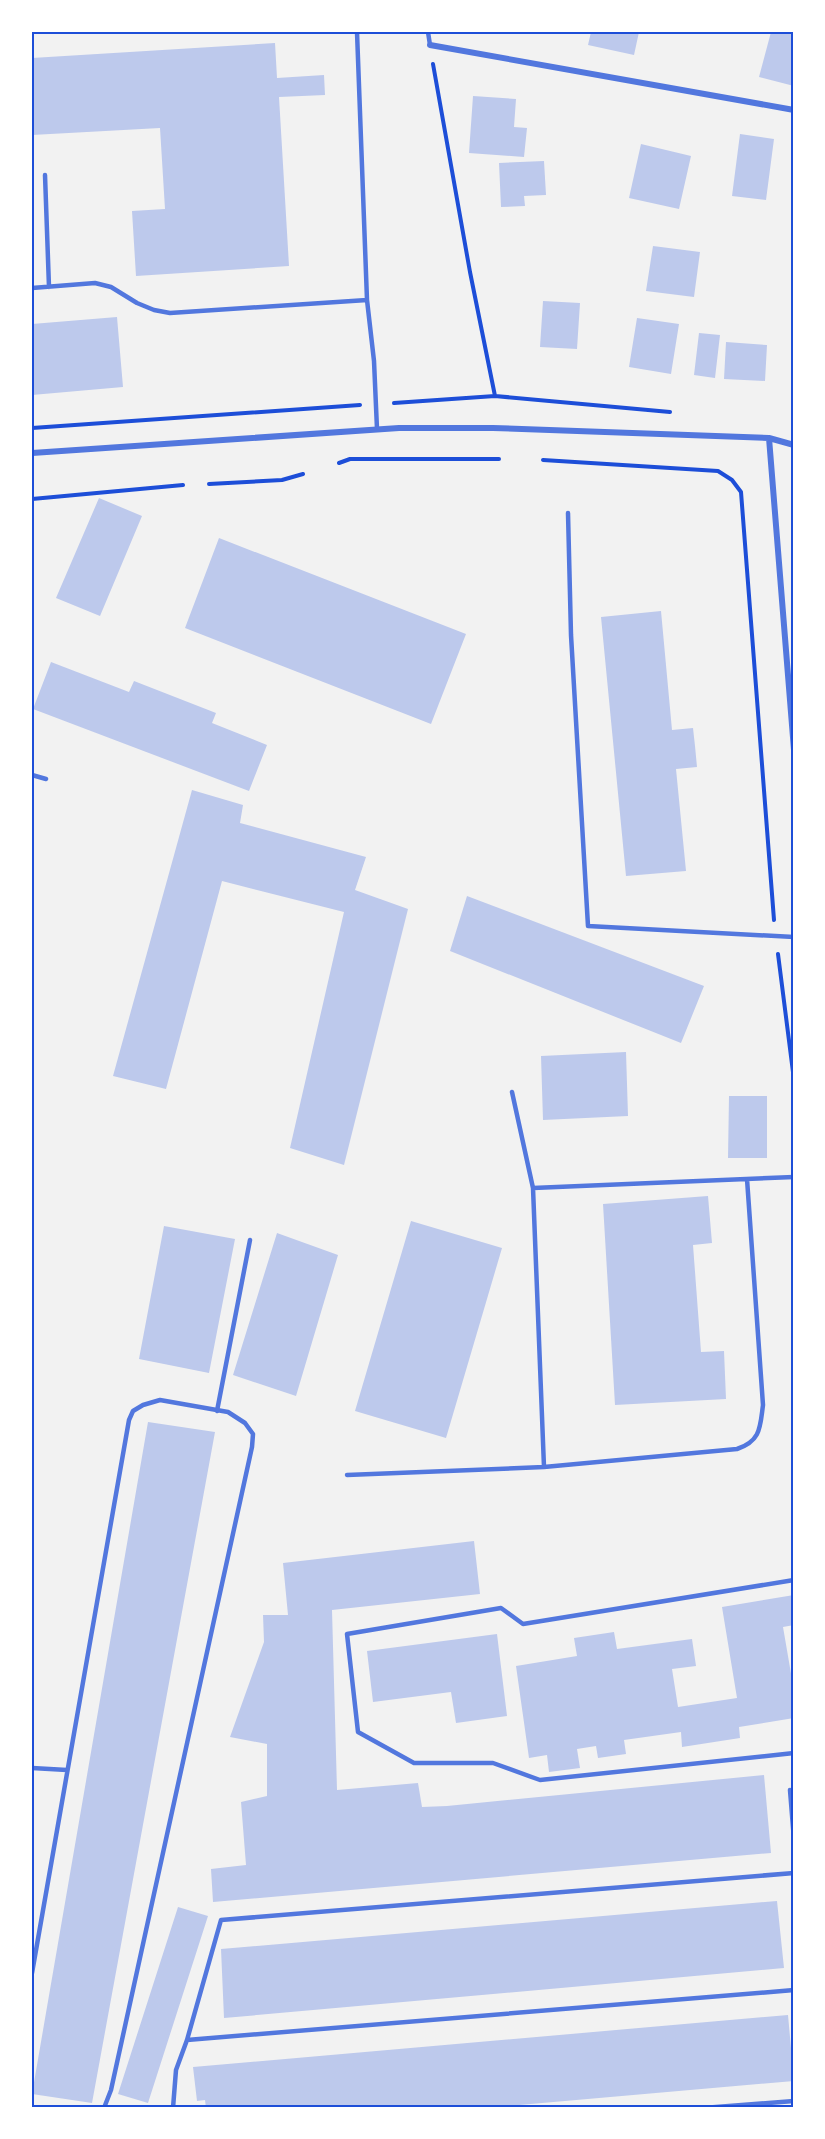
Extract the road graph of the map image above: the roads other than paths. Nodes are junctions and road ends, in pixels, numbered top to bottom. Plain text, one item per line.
1 (357, 32) edge
2 (428, 32) edge
3 (430, 45) joint
4 (794, 110) edge
5 (45, 175) dead end
6 (49, 287) junction
7 (32, 288) edge
8 (367, 300) junction
9 (377, 429) junction
10 (769, 438) junction
11 (794, 445) edge
12 (32, 453) edge
13 (568, 513) dead end
14 (794, 750) edge
15 (32, 775) edge
16 (46, 779) dead end
17 (794, 937) edge
18 (512, 1092) dead end
19 (794, 1177) edge
20 (747, 1179) junction
21 (533, 1188) junction
22 (250, 1240) dead end
23 (217, 1411) junction
24 (544, 1467) junction
25 (346, 1475) dead end
26 (794, 1580) edge
27 (794, 1753) edge
28 (32, 1768) edge
29 (67, 1770) junction
30 (790, 1790) dead end
31 (794, 1840) edge
32 (794, 1873) edge
33 (32, 1973) edge
34 (794, 1990) edge
35 (187, 2040) junction
36 (794, 2101) edge
37 (104, 2108) edge
38 (173, 2108) edge
39 (703, 2108) edge

1 - 8 lane
2 - 3 lane
3 - 4 street
5 - 6 lane
6 - 7 lane
6 - 8 lane
8 - 9 lane
9 - 10 street
9 - 12 street
10 - 11 street
10 - 14 street
13 - 17 lane
15 - 16 lane
18 - 21 lane
19 - 20 lane
20 - 21 lane
20 - 24 lane
21 - 24 lane
22 - 23 lane
23 - 29 lane
23 - 37 lane
24 - 25 lane
26 - 27 lane
28 - 29 lane
29 - 33 lane
30 - 31 lane
32 - 35 lane
34 - 35 lane
35 - 38 lane
36 - 39 lane

